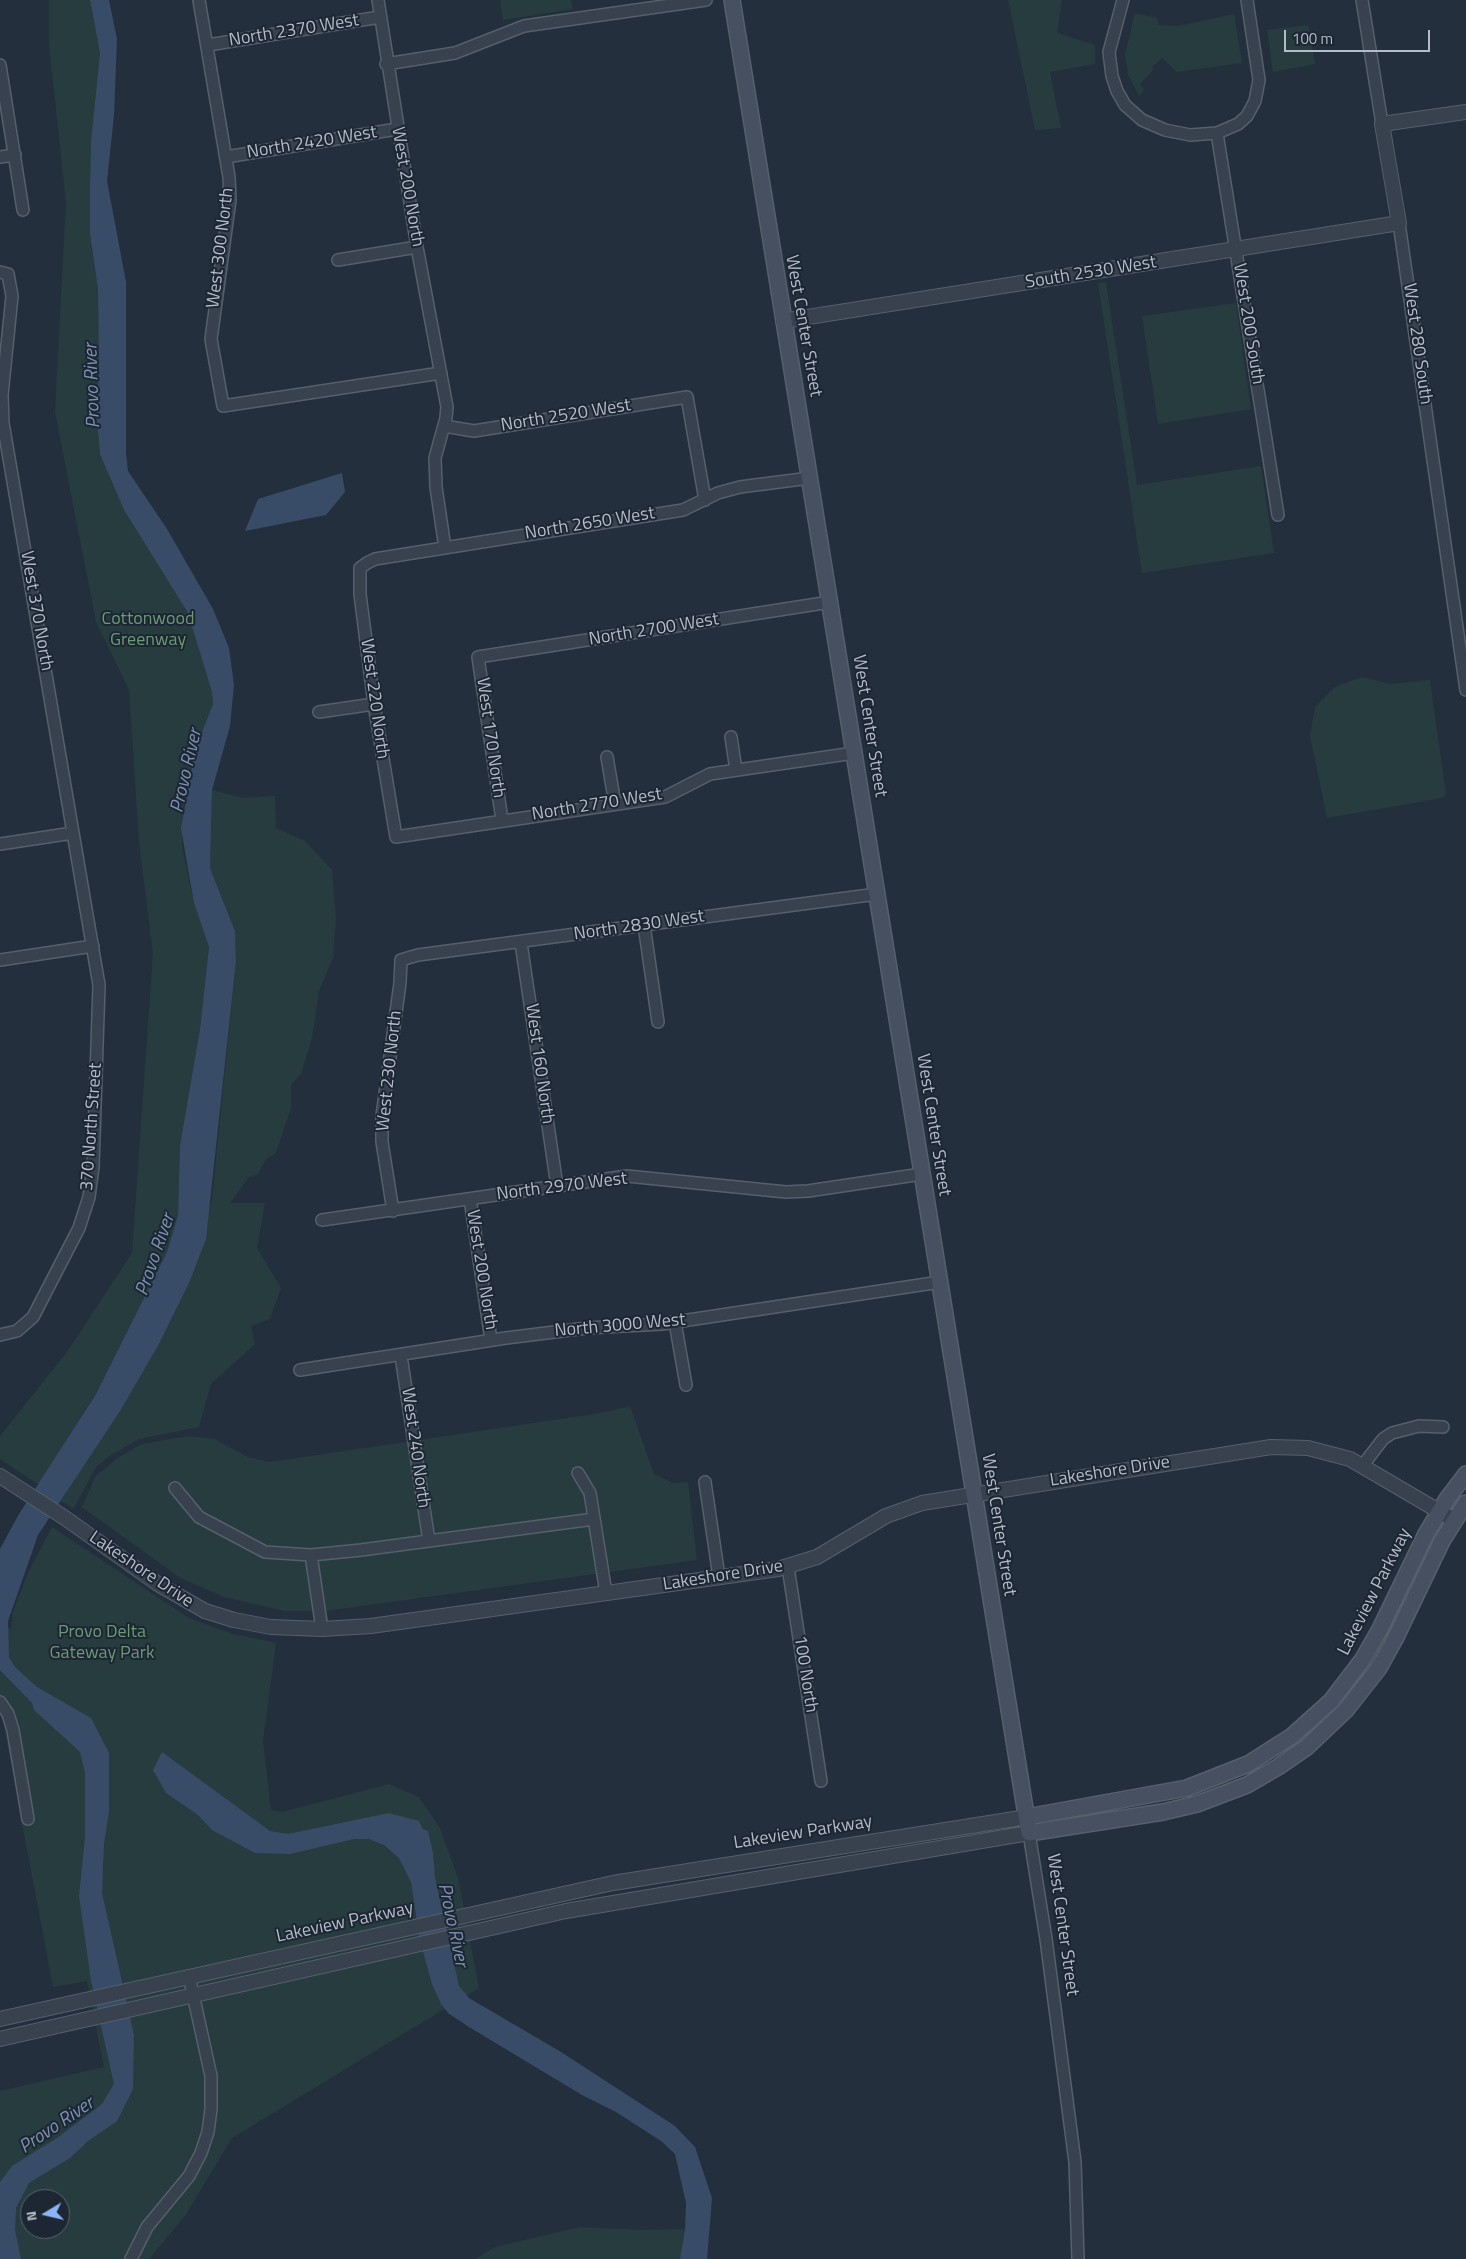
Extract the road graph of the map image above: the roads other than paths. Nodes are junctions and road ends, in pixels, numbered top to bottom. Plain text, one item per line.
1 (199, 0) edge
2 (378, 0) edge
3 (706, 0) edge
4 (732, 0) edge
5 (1123, 0) edge
6 (1248, 0) edge
7 (1362, 0) edge
8 (380, 17) junction
9 (208, 45) junction
10 (386, 64) junction
11 (0, 65) edge
12 (1466, 112) edge
13 (1382, 124) junction
14 (398, 129) junction
15 (1216, 133) junction
16 (15, 155) junction
17 (0, 157) edge
18 (226, 157) junction
19 (23, 210) dead end
20 (1399, 223) junction
21 (417, 246) junction
22 (1236, 250) junction
23 (338, 260) dead end
24 (4, 273) edge
25 (783, 321) junction
26 (441, 373) junction
27 (444, 426) junction
28 (810, 478) junction
29 (705, 500) junction
30 (1278, 515) dead end
31 (444, 548) junction
32 (367, 563) joint
33 (830, 602) junction
34 (478, 657) joint
35 (1466, 690) edge
36 (374, 704) junction
37 (319, 712) dead end
38 (731, 738) dead end
39 (854, 753) junction
40 (608, 757) dead end
41 (736, 770) junction
42 (615, 804) junction
43 (502, 820) junction
44 (73, 833) junction
45 (396, 837) joint
46 (0, 844) edge
47 (877, 894) junction
48 (644, 925) junction
49 (521, 942) junction
50 (93, 946) junction
51 (0, 960) edge
52 (401, 960) joint
53 (658, 1022) dead end
54 (922, 1174) junction
55 (556, 1186) junction
56 (470, 1199) junction
57 (393, 1211) junction
58 (322, 1220) dead end
59 (940, 1282) junction
60 (675, 1322) junction
61 (0, 1336) edge
62 (491, 1340) junction
63 (401, 1356) junction
64 (300, 1370) dead end
65 (686, 1385) dead end
66 (1443, 1428) dead end
67 (1363, 1465) junction
68 (578, 1473) dead end
69 (1466, 1474) edge
70 (3, 1478) edge
71 (705, 1482) dead end
72 (175, 1488) dead end
73 (974, 1493) junction
74 (1466, 1502) edge
75 (1439, 1511) junction
76 (594, 1519) junction
77 (1454, 1520) junction
78 (429, 1541) junction
79 (311, 1555) junction
80 (788, 1567) junction
81 (719, 1578) junction
82 (606, 1593) junction
83 (322, 1630) junction
84 (0, 1702) edge
85 (821, 1781) dead end
86 (1027, 1817) junction
87 (28, 1819) dead end
88 (1029, 1833) junction
89 (189, 1976) junction
90 (194, 1995) junction
91 (0, 2018) edge
92 (0, 2039) edge
93 (131, 2259) edge
94 (1078, 2259) edge

1 - 9 street, West 300 North
2 - 8 street, West 200 North
3 - 10 street
4 - 25 main road, West Center Street
5 - 15 street
6 - 15 street
7 - 13 street, West 280 South
8 - 9 street, North 2370 West
8 - 10 street, West 200 North
9 - 18 street, West 300 North
10 - 14 street, West 200 North
11 - 16 street
12 - 13 street
13 - 20 street, West 280 South
14 - 18 street, North 2420 West
14 - 21 street, West 200 North
15 - 22 street, West 200 South
16 - 17 street
16 - 19 street
18 - 26 street, West 300 North
20 - 22 street, South 2530 West
20 - 35 street, West 280 South
21 - 23 street
21 - 26 street, West 200 North
22 - 25 street, South 2530 West
22 - 30 street, West 200 South
24 - 44 street, West 370 North
25 - 28 main road, West Center Street
26 - 27 street, West 200 North
27 - 29 street, North 2520 West
27 - 31 street, West 200 North
28 - 29 street, North 2650 West
28 - 33 main road, West Center Street
29 - 31 street, North 2650 West
31 - 32 street, North 2650 West
32 - 36 street, West 220 North
33 - 34 street, North 2700 West
33 - 39 main road, West Center Street
34 - 43 street, West 170 North
36 - 37 street
36 - 45 street, West 220 North
38 - 41 street
39 - 41 street, North 2770 West
39 - 47 main road, West Center Street
40 - 42 street
41 - 42 street, North 2770 West
42 - 43 street, North 2770 West
43 - 45 street, North 2770 West
44 - 46 street
44 - 50 street, West 370 North
47 - 48 street, North 2830 West
47 - 54 main road, West Center Street
48 - 49 street, North 2830 West
48 - 53 street
49 - 52 street, North 2830 West
49 - 55 street, West 160 North
50 - 51 street
50 - 61 street, 370 North Street
52 - 57 street, West 230 North
54 - 55 street, North 2970 West
54 - 59 main road, West Center Street
55 - 56 street, North 2970 West
56 - 57 street, North 2970 West
56 - 62 street, West 200 North
57 - 58 street, North 2970 West
59 - 60 street, North 3000 West
59 - 73 main road, West Center Street
60 - 62 street, North 3000 West
60 - 65 street
62 - 63 street, North 3000 West
63 - 64 street, North 3000 West
63 - 78 street, West 240 North
66 - 67 street
67 - 73 street, Lakeshore Drive
67 - 75 street, Lakeshore Drive
68 - 76 street
69 - 75 main road, Lakeview Parkway
70 - 83 street, Lakeshore Drive
71 - 81 street
72 - 79 street
73 - 80 street, Lakeshore Drive
73 - 86 main road, West Center Street
74 - 77 main road, Lakeview Parkway
75 - 77 street, Lakeshore Drive
75 - 86 main road, Lakeview Parkway
76 - 78 street
76 - 82 street
77 - 88 main road, Lakeview Parkway
78 - 79 street
79 - 83 street
80 - 81 street, Lakeshore Drive
80 - 85 street, 100 North
81 - 82 street, Lakeshore Drive
82 - 83 street, Lakeshore Drive
84 - 87 street
86 - 88 main road, West Center Street
86 - 89 street, Lakeview Parkway
88 - 90 street, Lakeview Parkway
88 - 94 street, West Center Street
89 - 90 street
89 - 91 street, Lakeview Parkway
90 - 92 street, Lakeview Parkway
90 - 93 street

